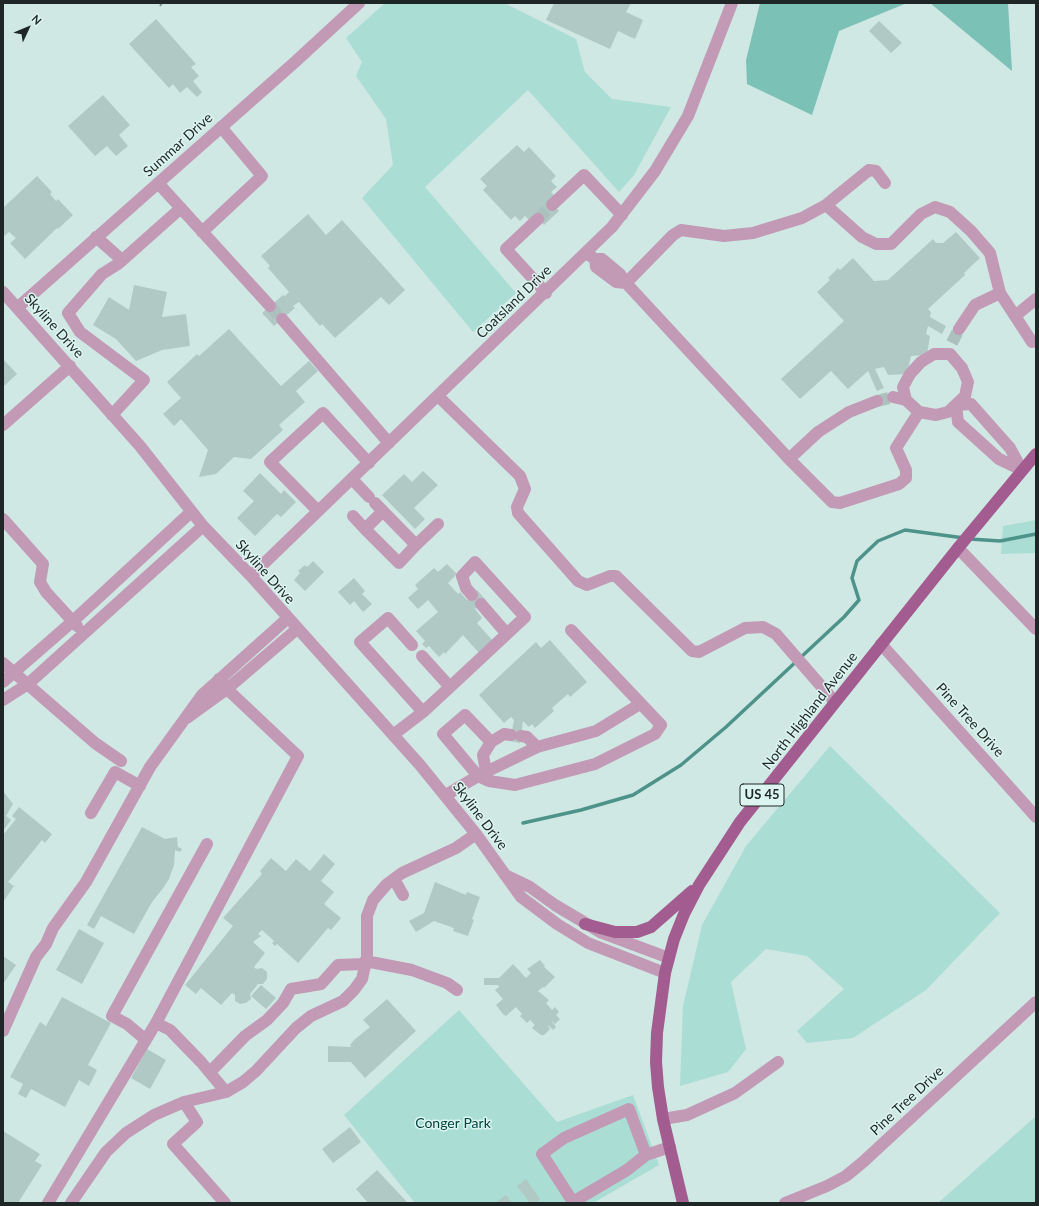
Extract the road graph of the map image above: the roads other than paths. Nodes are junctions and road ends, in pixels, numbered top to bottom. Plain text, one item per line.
1 (359, 3) edge
2 (732, 3) edge
3 (221, 127) junction
4 (158, 183) junction
5 (884, 183) dead end
6 (552, 205) tunnel mouth
7 (826, 205) junction
8 (181, 208) junction
9 (622, 215) junction
10 (538, 219) tunnel mouth
11 (202, 232) junction
12 (96, 237) junction
13 (590, 256) junction
14 (122, 260) junction
15 (626, 283) junction
16 (3, 292) edge
17 (546, 293) junction
18 (1000, 293) junction
19 (1036, 299) edge
20 (270, 306) tunnel mouth
21 (17, 308) junction
22 (1015, 316) junction
23 (282, 319) tunnel mouth
24 (959, 329) tunnel mouth
25 (1032, 342) dead end
26 (70, 366) junction
27 (438, 396) junction
28 (893, 397) tunnel mouth
29 (906, 400) junction
30 (877, 401) tunnel mouth
31 (956, 405) junction
32 (919, 412) junction
33 (112, 415) junction
34 (3, 425) edge
35 (389, 443) junction
36 (1036, 454) edge
37 (789, 459) junction
38 (369, 462) junction
39 (1022, 470) junction
40 (352, 479) junction
41 (376, 504) junction
42 (318, 511) junction
43 (191, 512) junction
44 (353, 516) dead end
45 (3, 519) edge
46 (438, 524) dead end
47 (203, 526) junction
48 (365, 529) junction
49 (416, 545) junction
50 (958, 548) junction
51 (251, 576) junction
52 (472, 595) dead end
53 (481, 604) dead end
54 (288, 618) junction
55 (73, 621) junction
56 (297, 628) junction
57 (1036, 629) edge
58 (571, 630) dead end
59 (84, 632) junction
60 (507, 634) junction
61 (881, 644) junction
62 (412, 645) dead end
63 (422, 656) dead end
64 (3, 663) edge
65 (14, 673) junction
66 (219, 679) junction
67 (3, 682) edge
68 (28, 684) junction
69 (450, 687) junction
70 (227, 689) junction
71 (3, 700) edge
72 (835, 702) junction
73 (640, 704) junction
74 (423, 712) junction
75 (183, 721) junction
76 (393, 735) junction
77 (490, 742) junction
78 (537, 747) junction
79 (121, 761) dead end
80 (482, 774) junction
81 (140, 786) junction
82 (446, 795) junction
83 (91, 813) dead end
84 (1036, 817) edge
85 (476, 834) junction
86 (207, 844) dead end
87 (502, 873) junction
88 (394, 879) junction
89 (698, 885) junction
90 (403, 895) dead end
91 (585, 924) junction
92 (669, 958) junction
93 (365, 963) junction
94 (665, 973) junction
95 (457, 990) dead end
96 (1036, 1002) edge
97 (156, 1023) junction
98 (3, 1031) edge
99 (146, 1040) junction
100 (778, 1062) dead end
101 (210, 1072) junction
102 (226, 1092) junction
103 (184, 1102) junction
104 (663, 1119) junction
105 (670, 1147) junction
106 (646, 1155) junction
107 (48, 1203) edge
108 (71, 1203) edge
109 (225, 1203) edge
110 (683, 1203) edge
111 (785, 1203) edge

1 - 3 street, Summar Drive
2 - 9 street, Coatsland Drive
3 - 4 street, Summar Drive
3 - 11 street
4 - 8 street
4 - 12 street, Summar Drive
5 - 7 street
6 - 9 street
7 - 15 street
7 - 18 street
8 - 11 street
8 - 14 street
9 - 13 street, Coatsland Drive
10 - 17 street
11 - 20 street
12 - 14 street
12 - 21 street, Summar Drive
13 - 15 street
13 - 17 street, Coatsland Drive
14 - 33 street
15 - 37 street
16 - 21 street, Skyline Drive
17 - 27 street, Coatsland Drive
18 - 22 street
18 - 24 street
19 - 22 street
21 - 26 street, Skyline Drive
22 - 25 street
23 - 35 street
26 - 33 street, Skyline Drive
26 - 34 street
27 - 35 street, Coatsland Drive
27 - 72 street
28 - 29 street
29 - 31 street
29 - 32 street
30 - 37 street
31 - 32 street
31 - 39 street
31 - 39 street
32 - 37 street
33 - 43 street, Skyline Drive
35 - 38 street, Coatsland Drive
36 - 39 main road, North Highland Avenue / US 45
38 - 40 street, Coatsland Drive
38 - 42 street
39 - 50 main road, North Highland Avenue / US 45
40 - 41 street
40 - 42 street, Coatsland Drive
41 - 48 street
41 - 49 street
42 - 51 street, Coatsland Drive
43 - 47 street, Skyline Drive
43 - 55 street
44 - 48 street
45 - 55 street
46 - 49 street
47 - 51 street, Skyline Drive
47 - 59 street
48 - 49 street
50 - 57 street
50 - 61 main road, North Highland Avenue / US 45
51 - 54 street, Skyline Drive
52 - 60 street
53 - 60 street
54 - 56 street, Skyline Drive
54 - 66 street
55 - 59 street
55 - 65 street
56 - 70 street
56 - 76 street, Skyline Drive
58 - 73 street
59 - 68 street
60 - 69 street
61 - 72 main road, North Highland Avenue / US 45
61 - 84 street, Pine Tree Drive
62 - 74 street
63 - 69 street
64 - 65 street
65 - 67 street
65 - 68 street
66 - 70 street
66 - 75 street
68 - 71 street
68 - 79 street
69 - 74 street
70 - 75 street
70 - 97 street
72 - 89 main road, North Highland Avenue / US 45
73 - 78 street
73 - 80 street
74 - 76 street
75 - 81 street
76 - 82 street, Skyline Drive
77 - 78 street
77 - 80 street
77 - 80 street
78 - 80 street
80 - 82 street
81 - 83 street
81 - 98 street
82 - 85 street, Skyline Drive
85 - 87 street, Skyline Drive
85 - 88 street
86 - 99 street
87 - 91 street, Skyline Drive
87 - 94 street, Skyline Drive
88 - 90 street
88 - 93 street
89 - 91 main road
89 - 92 main road, North Highland Avenue / US 45
91 - 92 street, Skyline Drive
92 - 94 main road, North Highland Avenue / US 45
93 - 95 street
93 - 101 street
93 - 102 street
94 - 104 main road, North Highland Avenue / US 45
96 - 111 street, Pine Tree Drive
97 - 99 street
97 - 101 street
99 - 107 street
100 - 104 street
101 - 102 street
102 - 103 street
103 - 108 street
103 - 109 street
104 - 105 main road, North Highland Avenue / US 45
105 - 106 street
105 - 110 main road, North Highland Avenue / US 45
106 - 106 street

